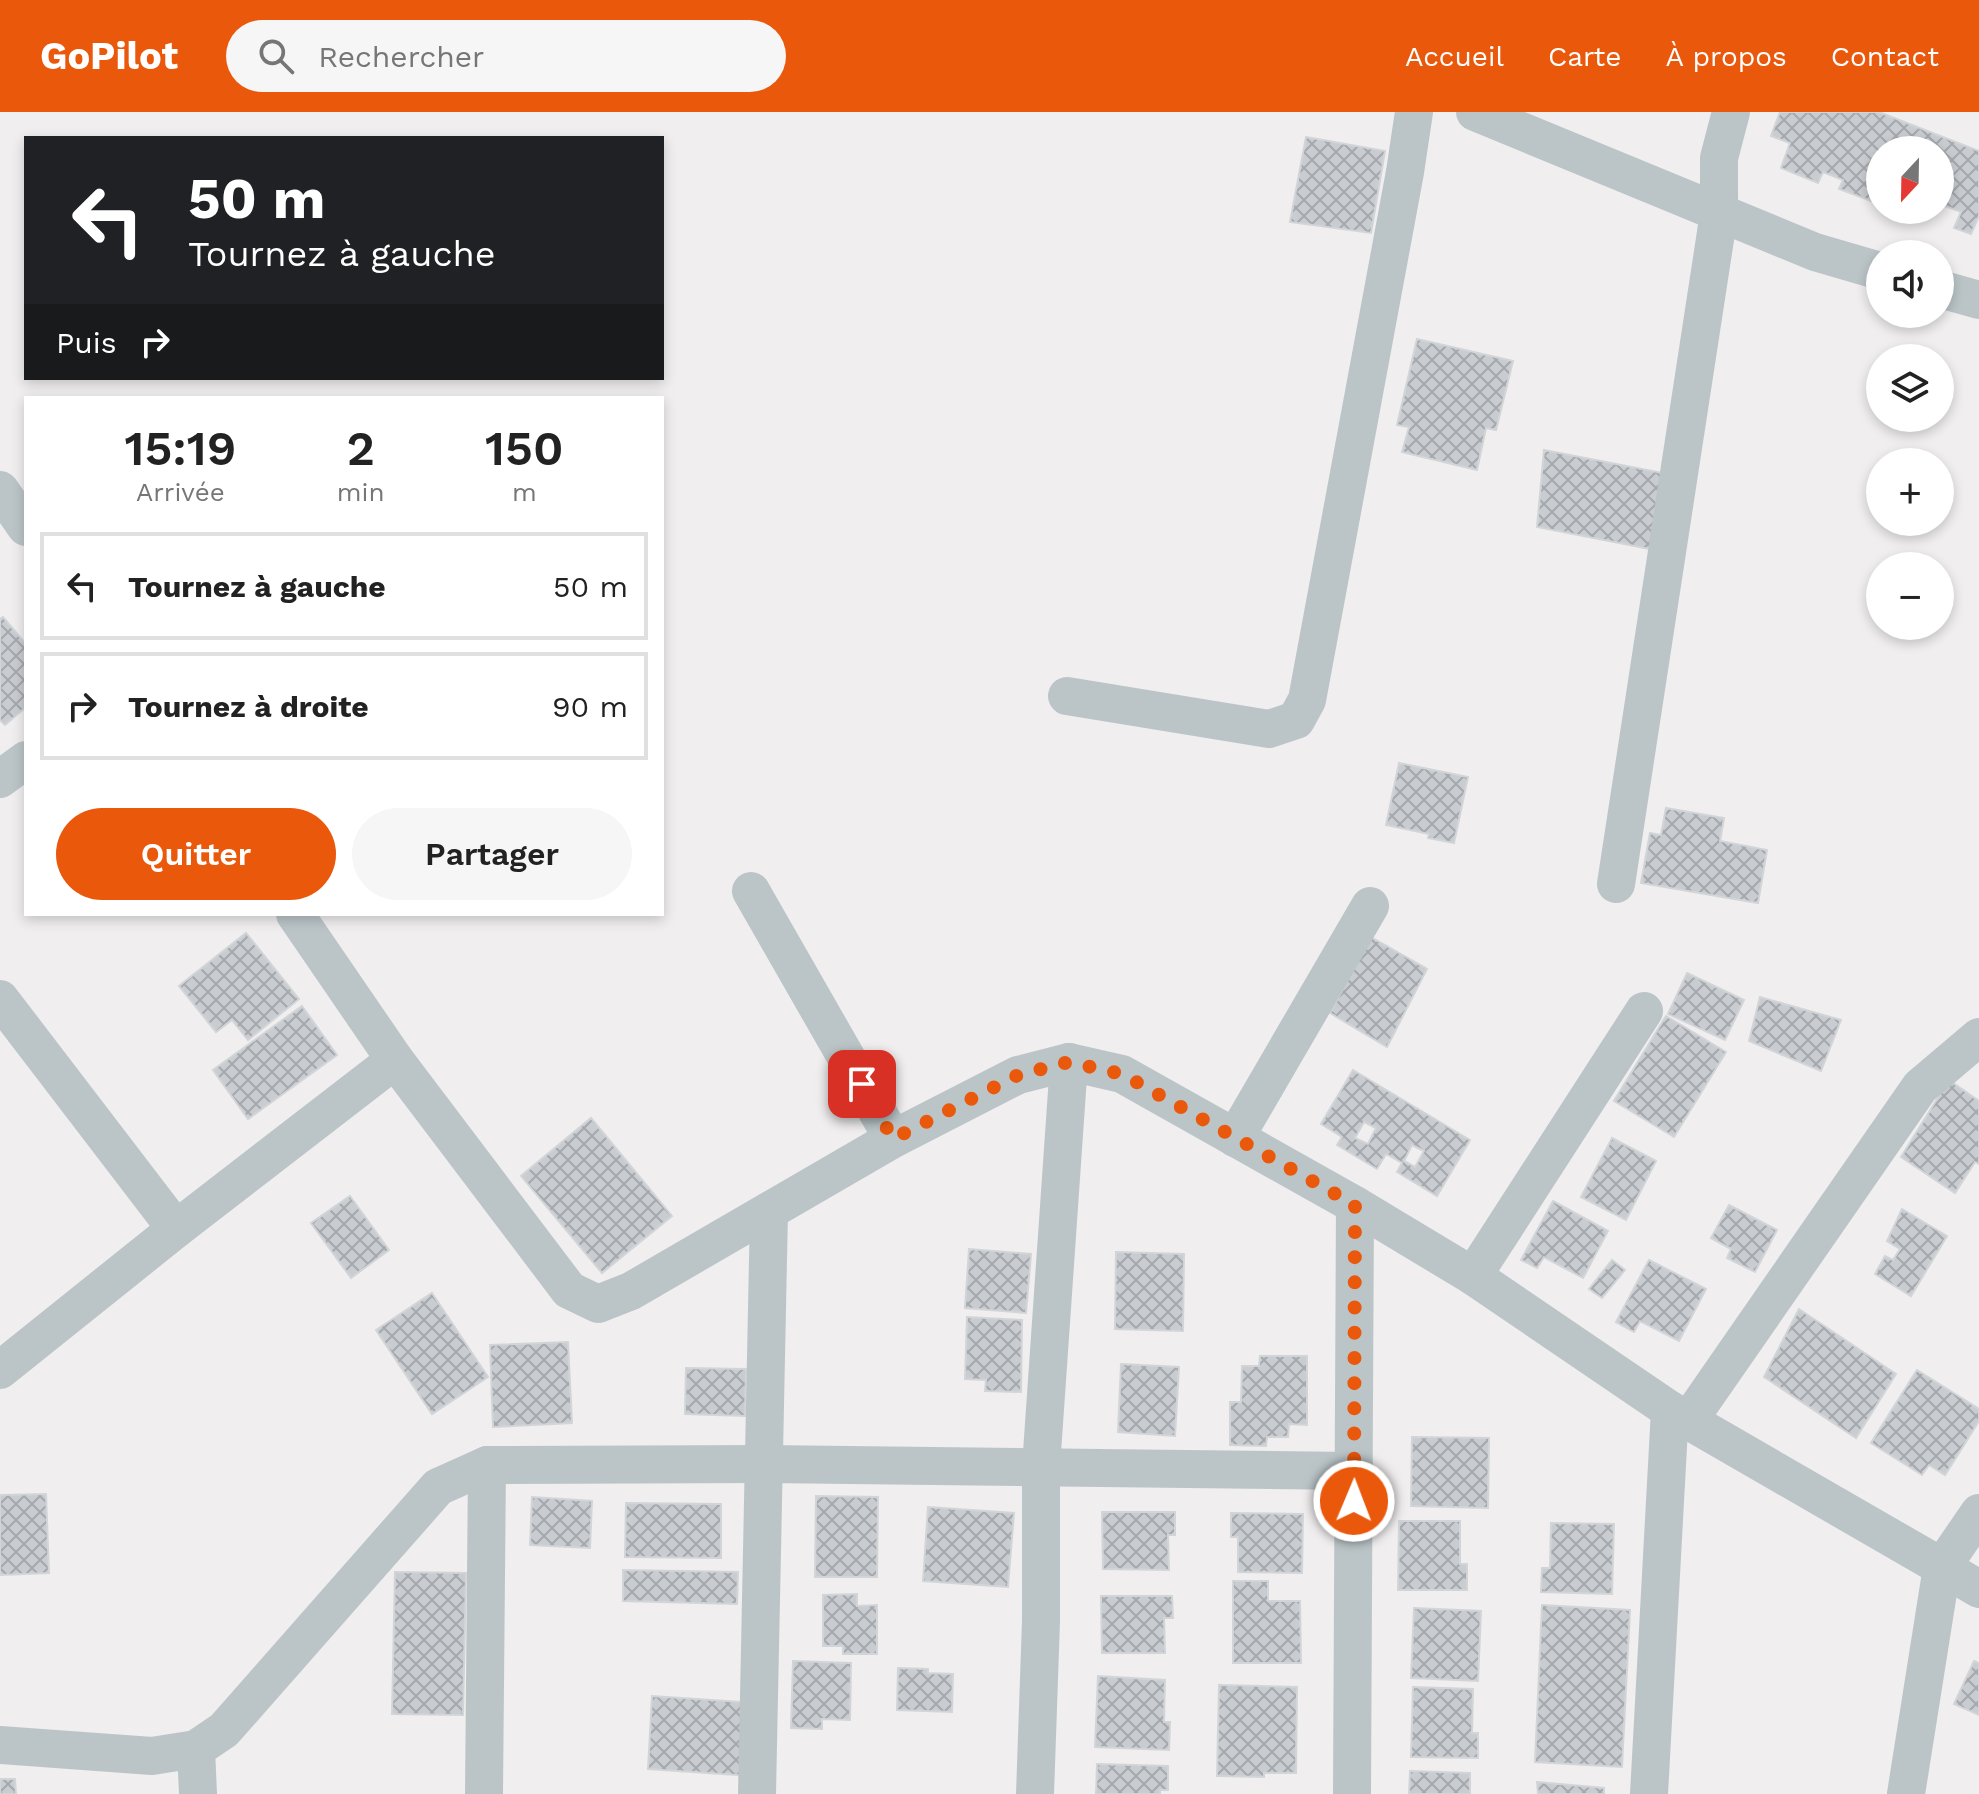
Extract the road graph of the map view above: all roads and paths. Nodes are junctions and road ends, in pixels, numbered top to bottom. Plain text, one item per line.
1 (1414, 112) edge
2 (1475, 112) edge
3 (1731, 112) edge
4 (1719, 213) junction
5 (1866, 267) edge
6 (1954, 293) edge
7 (1979, 300) edge
8 (0, 490) edge
9 (24, 524) edge
10 (1067, 696) dead end
11 (24, 761) edge
12 (0, 779) edge
13 (1616, 884) dead end
14 (751, 891) dead end
15 (1370, 906) dead end
16 (296, 916) edge
17 (0, 999) edge
18 (1644, 1011) dead end
19 (1979, 1037) edge
20 (395, 1060) junction
21 (1069, 1062) junction
22 (1235, 1138) junction
23 (893, 1139) junction
24 (1355, 1205) junction
25 (769, 1211) junction
26 (176, 1229) junction
27 (1473, 1276) junction
28 (0, 1370) edge
29 (1679, 1415) junction
30 (765, 1464) junction
31 (487, 1465) junction
32 (1041, 1467) junction
33 (1355, 1471) junction
34 (1979, 1513) edge
35 (1942, 1567) junction
36 (1979, 1589) edge
37 (0, 1745) edge
38 (196, 1749) junction
39 (198, 1794) edge
40 (484, 1794) edge
41 (757, 1794) edge
42 (1035, 1794) edge
43 (1352, 1794) edge
44 (1649, 1794) edge
45 (1906, 1794) edge

1 - 10 street
2 - 4 street
3 - 4 street
4 - 5 street
4 - 13 street
6 - 7 street
8 - 9 street
11 - 12 street
14 - 23 street
15 - 22 street
16 - 20 street
17 - 26 street
18 - 27 street
19 - 29 street
20 - 25 street
20 - 26 street
21 - 22 street
21 - 23 street
21 - 32 street
22 - 24 street
23 - 25 street
24 - 27 street
24 - 33 street
25 - 30 street
26 - 28 street
27 - 29 street
29 - 35 street
29 - 44 street
30 - 31 street
30 - 32 street
30 - 41 street
31 - 38 street
31 - 40 street
32 - 33 street
32 - 42 street
33 - 43 street
34 - 35 street
35 - 36 street
35 - 45 street
37 - 38 street
38 - 39 street

